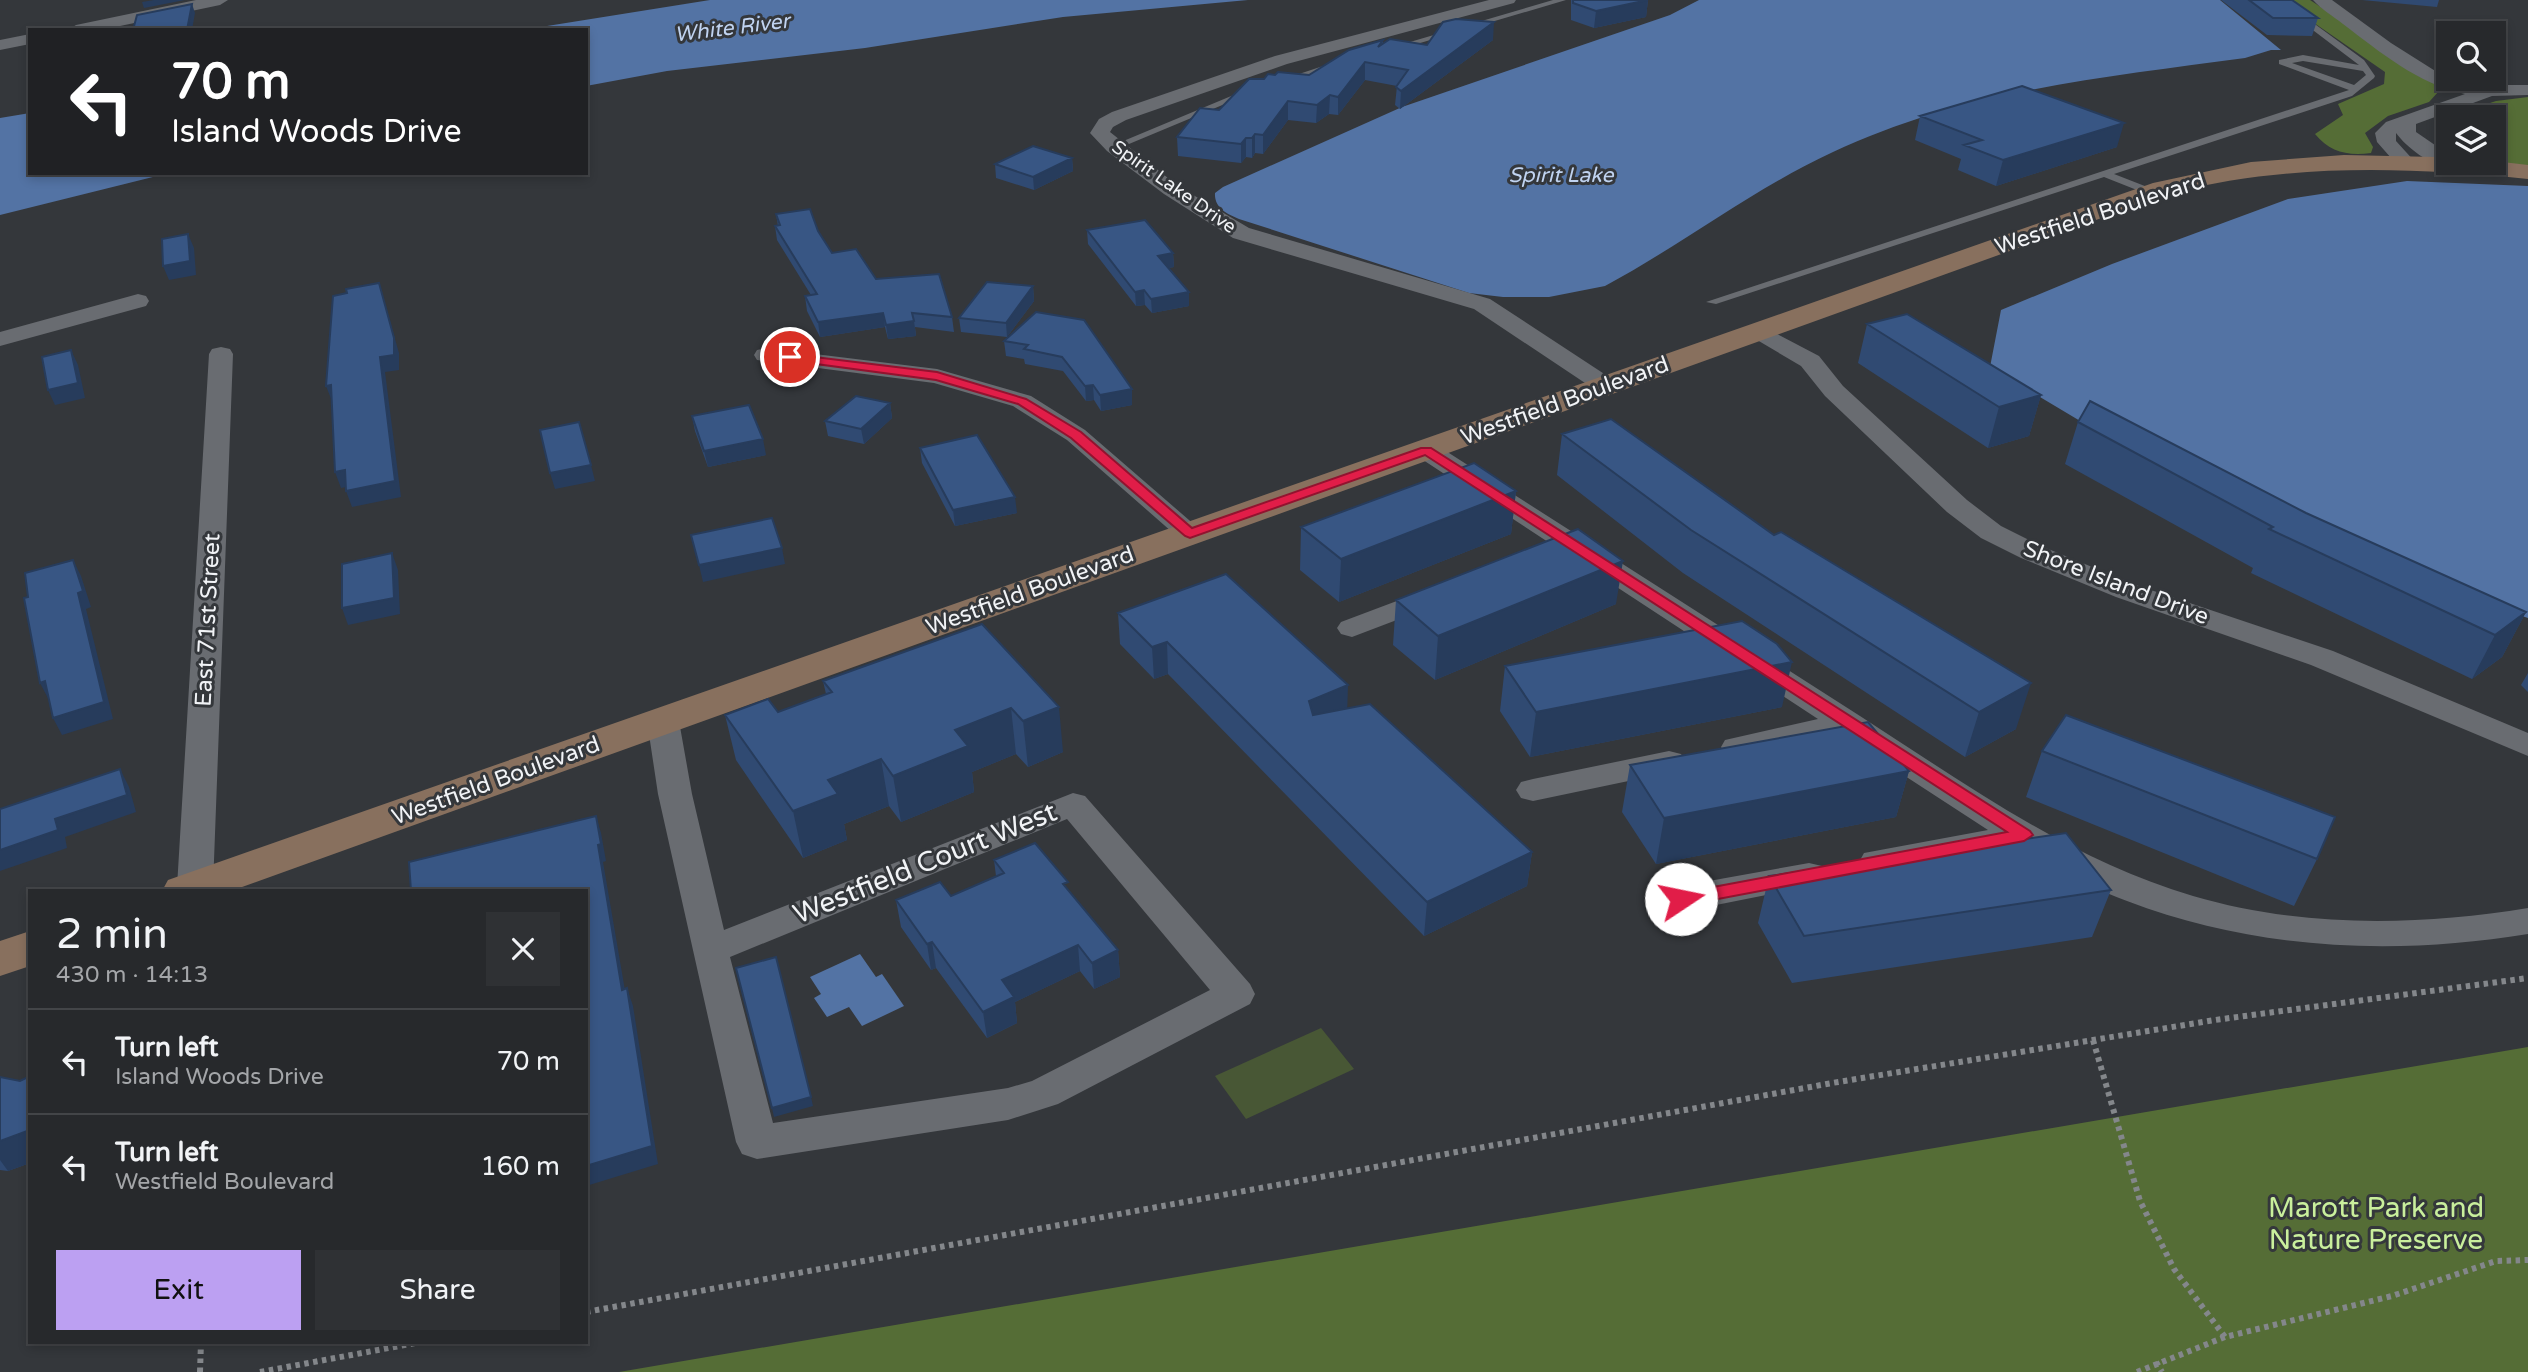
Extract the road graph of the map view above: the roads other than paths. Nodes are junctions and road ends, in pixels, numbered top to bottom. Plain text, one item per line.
1 (220, 0) edge
2 (1508, 0) edge
3 (1562, 0) edge
4 (2277, 0) edge
5 (2321, 0) edge
6 (86, 28) edge
7 (28, 39) edge
8 (0, 46) edge
9 (1385, 50) edge
10 (1346, 62) edge
11 (2366, 69) junction
12 (2436, 76) edge
13 (1269, 85) edge
14 (1256, 89) edge
15 (2356, 89) junction
16 (2528, 90) edge
17 (2457, 91) edge
18 (2491, 91) edge
19 (2506, 91) edge
20 (2435, 110) junction
21 (2400, 125) junction
22 (1114, 147) junction
23 (2436, 154) edge
24 (2406, 163) junction
25 (2436, 163) edge
26 (2506, 169) edge
27 (2528, 172) edge
28 (2105, 174) junction
29 (2151, 192) junction
30 (138, 301) dead end
31 (1712, 302) dead end
32 (1759, 332) junction
33 (0, 339) edge
34 (221, 354) dead end
35 (766, 355) dead end
36 (1606, 386) junction
37 (1426, 450) junction
38 (1190, 533) junction
39 (1454, 588) edge
40 (1352, 628) dead end
41 (663, 721) junction
42 (1848, 723) junction
43 (2528, 745) edge
44 (1533, 790) dead end
45 (2024, 835) junction
46 (190, 889) edge
47 (1681, 899) dead end
48 (2528, 921) edge
49 (28, 949) edge
50 (710, 950) junction
51 (0, 959) edge

1 - 6 street
2 - 22 street, Spirit Lake Drive
3 - 9 lane
4 - 11 lane
5 - 12 street
7 - 8 street
10 - 13 lane
11 - 15 lane
11 - 15 lane
14 - 22 lane
15 - 28 lane
16 - 19 street
17 - 20 street
18 - 20 street
20 - 21 street
21 - 23 street
21 - 24 street
22 - 36 street, Spirit Lake Drive
24 - 25 street, Westfield Boulevard
24 - 29 street, Westfield Boulevard
26 - 27 street, Westfield Boulevard
28 - 29 lane
28 - 31 lane
29 - 32 street, Westfield Boulevard
30 - 33 street
32 - 36 street, Westfield Boulevard
32 - 43 street, Shore Island Drive
34 - 46 street, East 71st Street
35 - 38 street
36 - 37 street, Westfield Boulevard
37 - 38 street, Westfield Boulevard
37 - 42 street
38 - 41 street, Westfield Boulevard
39 - 40 street
41 - 46 street, Westfield Boulevard
41 - 50 street, Westfield Court West
42 - 44 street
42 - 45 street
45 - 47 street
45 - 48 street
49 - 51 street
50 - 50 street, Westfield Court West

